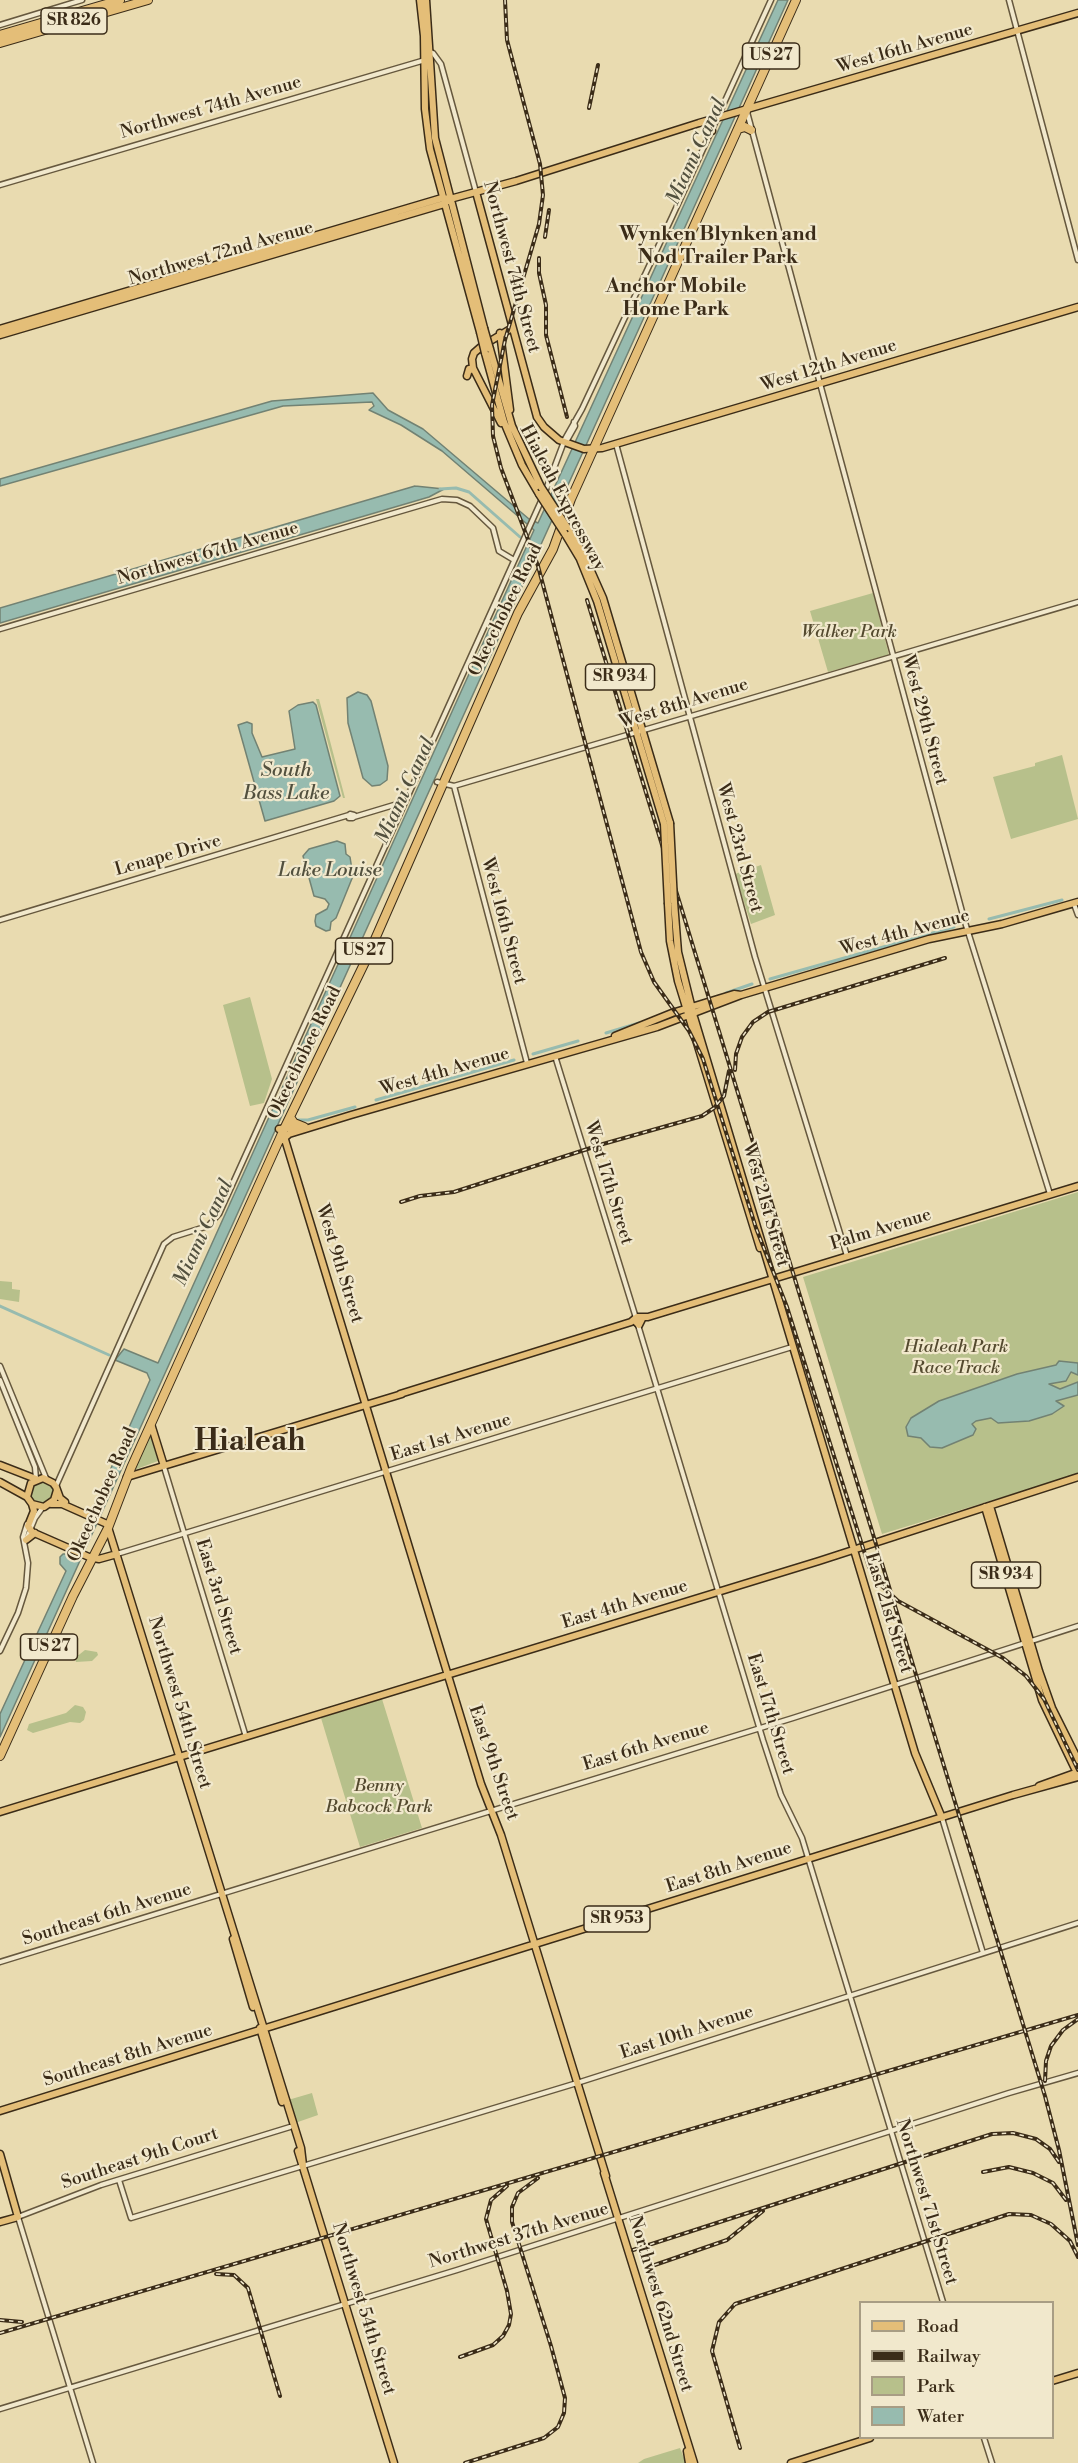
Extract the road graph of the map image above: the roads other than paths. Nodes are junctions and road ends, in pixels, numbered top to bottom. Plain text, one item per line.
1 (82, 0) edge
2 (106, 0) edge
3 (120, 0) edge
4 (136, 0) edge
5 (148, 0) edge
6 (420, 0) edge
7 (426, 0) edge
8 (771, 0) edge
9 (791, 0) edge
10 (796, 0) edge
11 (1009, 0) edge
12 (1078, 13) edge
13 (0, 24) edge
14 (1018, 31) junction
15 (0, 37) edge
16 (423, 57) junction
17 (424, 69) junction
18 (741, 112) junction
19 (723, 114) junction
20 (703, 122) junction
21 (738, 129) junction
22 (751, 130) junction
23 (712, 131) junction
24 (0, 185) edge
25 (476, 192) junction
26 (450, 199) junction
27 (443, 201) junction
28 (408, 208) junction
29 (393, 219) junction
30 (378, 220) junction
31 (1078, 260) edge
32 (1078, 307) edge
33 (512, 328) junction
34 (0, 329) edge
35 (482, 330) junction
36 (500, 333) junction
37 (0, 335) edge
38 (493, 338) junction
39 (500, 343) junction
40 (488, 351) junction
41 (631, 353) junction
42 (631, 364) junction
43 (474, 370) junction
44 (467, 376) dead end
45 (819, 385) junction
46 (512, 426) junction
47 (509, 436) junction
48 (567, 444) junction
49 (616, 444) junction
50 (588, 449) junction
51 (540, 490) junction
52 (514, 560) junction
53 (1078, 602) edge
54 (0, 629) edge
55 (893, 657) junction
56 (690, 717) junction
57 (640, 731) junction
58 (439, 782) junction
59 (454, 786) junction
60 (404, 802) junction
61 (398, 877) junction
62 (1076, 903) edge
63 (380, 914) junction
64 (1078, 915) edge
65 (0, 920) edge
66 (380, 925) junction
67 (967, 931) junction
68 (375, 939) junction
69 (385, 940) dead end
70 (364, 958) junction
71 (764, 988) junction
72 (741, 994) junction
73 (340, 1002) junction
74 (689, 1007) junction
75 (340, 1013) junction
76 (691, 1015) junction
77 (615, 1037) junction
78 (323, 1038) junction
79 (323, 1049) junction
80 (555, 1055) junction
81 (318, 1060) junction
82 (327, 1063) dead end
83 (527, 1063) junction
84 (290, 1117) junction
85 (318, 1126) junction
86 (304, 1127) junction
87 (282, 1130) junction
88 (1078, 1186) edge
89 (1050, 1194) junction
90 (847, 1256) junction
91 (771, 1279) junction
92 (195, 1315) junction
93 (638, 1321) junction
94 (195, 1326) junction
95 (792, 1347) junction
96 (0, 1366) edge
97 (0, 1380) edge
98 (657, 1389) junction
99 (159, 1394) junction
100 (366, 1404) junction
101 (151, 1423) junction
102 (0, 1465) edge
103 (164, 1466) junction
104 (134, 1471) junction
105 (387, 1472) junction
106 (60, 1474) junction
107 (1078, 1477) edge
108 (47, 1478) junction
109 (36, 1479) junction
110 (124, 1479) junction
111 (0, 1482) edge
112 (56, 1489) junction
113 (27, 1497) junction
114 (29, 1505) junction
115 (48, 1505) junction
116 (987, 1506) junction
117 (87, 1513) junction
118 (30, 1521) junction
119 (104, 1523) junction
120 (32, 1532) junction
121 (185, 1533) junction
122 (25, 1544) junction
123 (854, 1550) junction
124 (117, 1554) junction
125 (89, 1557) junction
126 (718, 1592) junction
127 (1078, 1626) edge
128 (1028, 1642) junction
129 (0, 1652) edge
130 (448, 1674) junction
131 (894, 1686) junction
132 (12, 1717) junction
133 (13, 1727) junction
134 (759, 1727) junction
135 (246, 1737) junction
136 (0, 1744) edge
137 (0, 1756) edge
138 (180, 1756) junction
139 (1078, 1760) edge
140 (1078, 1774) edge
141 (492, 1809) junction
142 (0, 1812) edge
143 (942, 1818) junction
144 (808, 1859) junction
145 (222, 1893) junction
146 (1078, 1923) edge
147 (231, 1935) junction
148 (536, 1945) junction
149 (983, 1953) junction
150 (0, 1962) edge
151 (244, 1962) junction
152 (850, 1995) junction
153 (263, 2030) junction
154 (1078, 2073) edge
155 (577, 2083) junction
156 (284, 2099) junction
157 (884, 2109) joint
158 (0, 2111) edge
159 (292, 2125) junction
160 (891, 2131) junction
161 (0, 2154) edge
162 (600, 2158) joint
163 (303, 2164) junction
164 (119, 2180) junction
165 (18, 2217) junction
166 (619, 2219) junction
167 (0, 2222) edge
168 (943, 2301) edge
169 (346, 2304) junction
170 (1078, 2373) edge
171 (1054, 2381) edge
172 (70, 2388) junction
173 (0, 2409) edge
174 (867, 2439) edge
175 (984, 2439) edge
176 (686, 2442) junction
177 (93, 2463) edge
178 (394, 2463) edge
179 (689, 2463) edge
180 (694, 2463) edge
181 (791, 2463) edge
182 (992, 2463) edge

1 - 13 street
2 - 15 highway, SR 826
3 - 15 highway
4 - 15 highway
5 - 15 highway, SR 826
6 - 16 main road, Hialeah Expressway / SR 934
7 - 16 main road, Hialeah Expressway / SR 934
8 - 19 street
9 - 18 highway, Okeechobee Road / US 27
10 - 18 highway, Okeechobee Road / US 27
11 - 14 street
12 - 14 main road, West 16th Avenue
14 - 18 main road, West 16th Avenue
14 - 31 street
16 - 17 main road, Hialeah Expressway / SR 934
16 - 17 street
16 - 24 street, Northwest 74th Avenue
16 - 25 street, Northwest 74th Street
16 - 26 main road, Hialeah Expressway / SR 934
17 - 27 main road, Hialeah Expressway / SR 934
18 - 19 main road, Northwest 72nd Avenue
18 - 21 highway, Okeechobee Road / US 27
18 - 22 street, West 29th Street
18 - 41 highway, Okeechobee Road / US 27
19 - 20 main road, Northwest 72nd Avenue
19 - 23 street
20 - 23 main road
20 - 25 main road, Northwest 72nd Avenue
21 - 22 highway
21 - 42 highway, Okeechobee Road / US 27
22 - 45 street, West 29th Street
23 - 48 street
25 - 26 main road, Northwest 72nd Avenue
25 - 33 main road, Northwest 74th Street
26 - 27 main road, Northwest 72nd Avenue
26 - 35 main road, Hialeah Expressway / SR 934
27 - 28 main road, Northwest 72nd Avenue
27 - 29 main road, Northwest 72nd Avenue
27 - 35 main road, Hialeah Expressway / SR 934
28 - 29 main road
28 - 30 main road, Northwest 72nd Avenue
29 - 30 main road, Northwest 72nd Avenue
30 - 34 main road, Northwest 72nd Avenue
30 - 37 main road, Northwest 72nd Avenue
32 - 45 main road, West 12th Avenue
33 - 36 main road
33 - 48 main road, Northwest 74th Street
35 - 40 main road, Hialeah Expressway / SR 934, bridge
36 - 38 main road
36 - 39 main road
38 - 39 main road
38 - 43 main road
39 - 46 main road
40 - 46 main road, Hialeah Expressway / SR 934
40 - 47 main road, Hialeah Expressway / SR 934
41 - 42 highway
41 - 50 highway, Okeechobee Road / US 27
42 - 50 highway, Okeechobee Road / US 27
43 - 44 main road
43 - 47 main road
45 - 49 main road, West 12th Avenue
45 - 55 street, West 29th Street
46 - 51 main road, Hialeah Expressway / SR 934
47 - 51 main road, Hialeah Expressway / SR 934
48 - 50 main road, Northwest 74th Street
48 - 52 street
49 - 50 main road, West 12th Avenue
49 - 56 street, West 23rd Street
50 - 58 highway, Okeechobee Road / US 27
51 - 57 main road, Hialeah Expressway / SR 934, bridge
52 - 54 street, Northwest 67th Avenue
52 - 60 street
53 - 55 street, West 8th Avenue
55 - 56 street, West 8th Avenue
55 - 67 street, West 29th Street
56 - 57 street, West 8th Avenue
56 - 71 street, West 23rd Street
57 - 59 street, West 8th Avenue
57 - 74 main road, Hialeah Expressway / SR 934, bridge
58 - 59 street
58 - 61 highway, Okeechobee Road / US 27
59 - 83 street, West 16th Street
60 - 65 street, Lenape Drive
60 - 106 street
61 - 63 highway, Okeechobee Road / US 27
61 - 66 highway, Okeechobee Road / US 27
62 - 64 street
62 - 67 main road, West 4th Avenue
63 - 66 highway
63 - 70 highway, Okeechobee Road / US 27
66 - 68 highway, Okeechobee Road / US 27
67 - 71 main road, West 4th Avenue
67 - 89 street, West 29th Street
68 - 69 highway
68 - 70 highway, Okeechobee Road / US 27
70 - 73 highway, Okeechobee Road / US 27
70 - 75 highway, Okeechobee Road / US 27
71 - 72 main road, West 4th Avenue
71 - 90 street, West 23rd Street
72 - 74 main road, West 4th Avenue
72 - 76 main road, West 4th Avenue
73 - 75 highway
73 - 78 highway, Okeechobee Road / US 27
74 - 76 main road, West 21st Street / SR 934
74 - 77 main road, West 4th Avenue
75 - 79 highway, Okeechobee Road / US 27
76 - 77 main road, West 4th Avenue
76 - 91 main road, West 21st Street / SR 934
77 - 80 main road, West 4th Avenue
78 - 79 highway
78 - 87 highway, Okeechobee Road / US 27
79 - 81 highway, Okeechobee Road / US 27
80 - 83 main road, West 4th Avenue
80 - 93 street, West 17th Street
81 - 82 highway
81 - 84 highway, Okeechobee Road / US 27
83 - 85 main road, West 4th Avenue
84 - 86 highway
84 - 87 highway, Okeechobee Road / US 27
85 - 86 main road, West 4th Avenue
85 - 87 main road, West 4th Avenue
86 - 87 main road, West 4th Avenue
87 - 92 highway, Okeechobee Road / US 27
87 - 94 highway, Okeechobee Road / US 27
87 - 100 main road, West 9th Street
88 - 89 main road, Palm Avenue
89 - 90 main road, Palm Avenue
90 - 91 main road, Palm Avenue
91 - 93 main road, Palm Avenue
91 - 95 main road, East 21st Street / SR 934
92 - 94 highway
92 - 99 highway, Okeechobee Road / US 27
93 - 98 street, East 17th Street
93 - 100 main road, Palm Avenue
94 - 101 highway, Okeechobee Road / US 27
95 - 98 street, East 1st Avenue
95 - 123 main road, East 21st Street / SR 934
96 - 108 street
97 - 109 street
98 - 105 street, East 1st Avenue
98 - 126 street, East 17th Street
99 - 101 highway
99 - 110 highway, Okeechobee Road / US 27
100 - 103 main road, Palm Avenue
100 - 105 main road, East 9th Street
101 - 103 main road
101 - 104 highway, Okeechobee Road / US 27
102 - 109 main road
103 - 104 main road, Palm Avenue
103 - 121 street, East 3rd Street
104 - 110 highway, Okeechobee Road / US 27
105 - 121 street, East 1st Avenue
105 - 130 main road, East 9th Street
106 - 108 street
106 - 112 street
107 - 116 main road, East 4th Avenue
108 - 109 main road
108 - 112 main road
109 - 113 main road
110 - 119 highway, Okeechobee Road / US 27
111 - 113 main road
112 - 115 main road
112 - 117 main road
113 - 114 main road
114 - 115 main road
114 - 118 main road
115 - 117 main road
115 - 120 street
116 - 123 main road, East 4th Avenue
116 - 128 main road, SR 934
117 - 119 main road
118 - 120 main road
118 - 122 street
119 - 124 main road, Northwest 54th Street
119 - 125 highway, Okeechobee Road / US 27
120 - 122 main road
120 - 125 main road
121 - 124 street, East 1st Avenue
121 - 135 street, East 3rd Street
122 - 129 street
123 - 126 main road, East 4th Avenue
123 - 131 main road, East 21st Street
124 - 125 main road
124 - 138 main road, Northwest 54th Street
125 - 132 highway, Okeechobee Road / US 27
125 - 133 highway, Okeechobee Road / US 27
126 - 130 main road, East 4th Avenue
126 - 134 street, East 17th Street
127 - 128 street, East 6th Avenue
128 - 131 street, East 6th Avenue
128 - 139 main road, SR 934
128 - 140 main road, SR 934
130 - 135 main road, East 4th Avenue
130 - 141 main road, East 9th Street
131 - 134 street, East 6th Avenue
131 - 143 main road, East 21st Street
132 - 133 highway
132 - 136 highway, Okeechobee Road / US 27
133 - 137 highway, Okeechobee Road / US 27
134 - 141 street, East 6th Avenue
134 - 144 street, East 17th Street
135 - 138 main road, East 4th Avenue
138 - 142 main road, East 4th Avenue
138 - 145 main road, Northwest 54th Street
140 - 143 main road, East 8th Avenue / SR 953
141 - 145 street, East 6th Avenue
141 - 148 main road, East 9th Street
143 - 144 main road, East 8th Avenue / SR 953
143 - 149 street, East 21st Street
144 - 148 main road, East 8th Avenue / SR 953
144 - 152 street, East 17th Street
145 - 147 main road, Northwest 54th Street
145 - 150 street, Southeast 6th Avenue
145 - 151 main road, Northwest 54th Street
146 - 149 street, East 10th Avenue
147 - 151 main road
147 - 153 main road, Northwest 54th Street
148 - 153 main road, East 8th Avenue / SR 953
148 - 155 main road, East 9th Street
149 - 152 street, East 10th Avenue
151 - 153 main road, Northwest 54th Street
152 - 155 street, East 10th Avenue
152 - 157 street, East 17th Street
153 - 156 main road, Northwest 54th Street
153 - 156 main road, Northwest 54th Street
153 - 158 main road, Southeast 8th Avenue / SR 953
154 - 160 street, Northwest 37th Avenue
155 - 162 main road, East 9th Street
155 - 163 street, East 10th Avenue
156 - 159 main road, Northwest 54th Street
157 - 160 street, Northwest 71st Street
159 - 163 main road, Northwest 54th Street
159 - 164 street, Southeast 9th Court
160 - 166 street, Northwest 37th Avenue
160 - 168 street, Northwest 71st Street
161 - 165 main road
162 - 166 main road, Northwest 62nd Street
163 - 164 street, East 10th Avenue
163 - 169 main road, Northwest 54th Street
164 - 165 street, Southeast 9th Court
165 - 167 main road, Southeast 9th Court
165 - 172 street
166 - 169 street, Northwest 37th Avenue
166 - 176 main road, Northwest 62nd Street
169 - 172 street, Northwest 37th Avenue
169 - 178 main road, Northwest 54th Street
170 - 171 main road
172 - 173 street, Northwest 37th Avenue
172 - 177 street
174 - 181 main road
175 - 182 street
176 - 179 main road, Northwest 62nd Street
176 - 180 main road, Northwest 62nd Street

